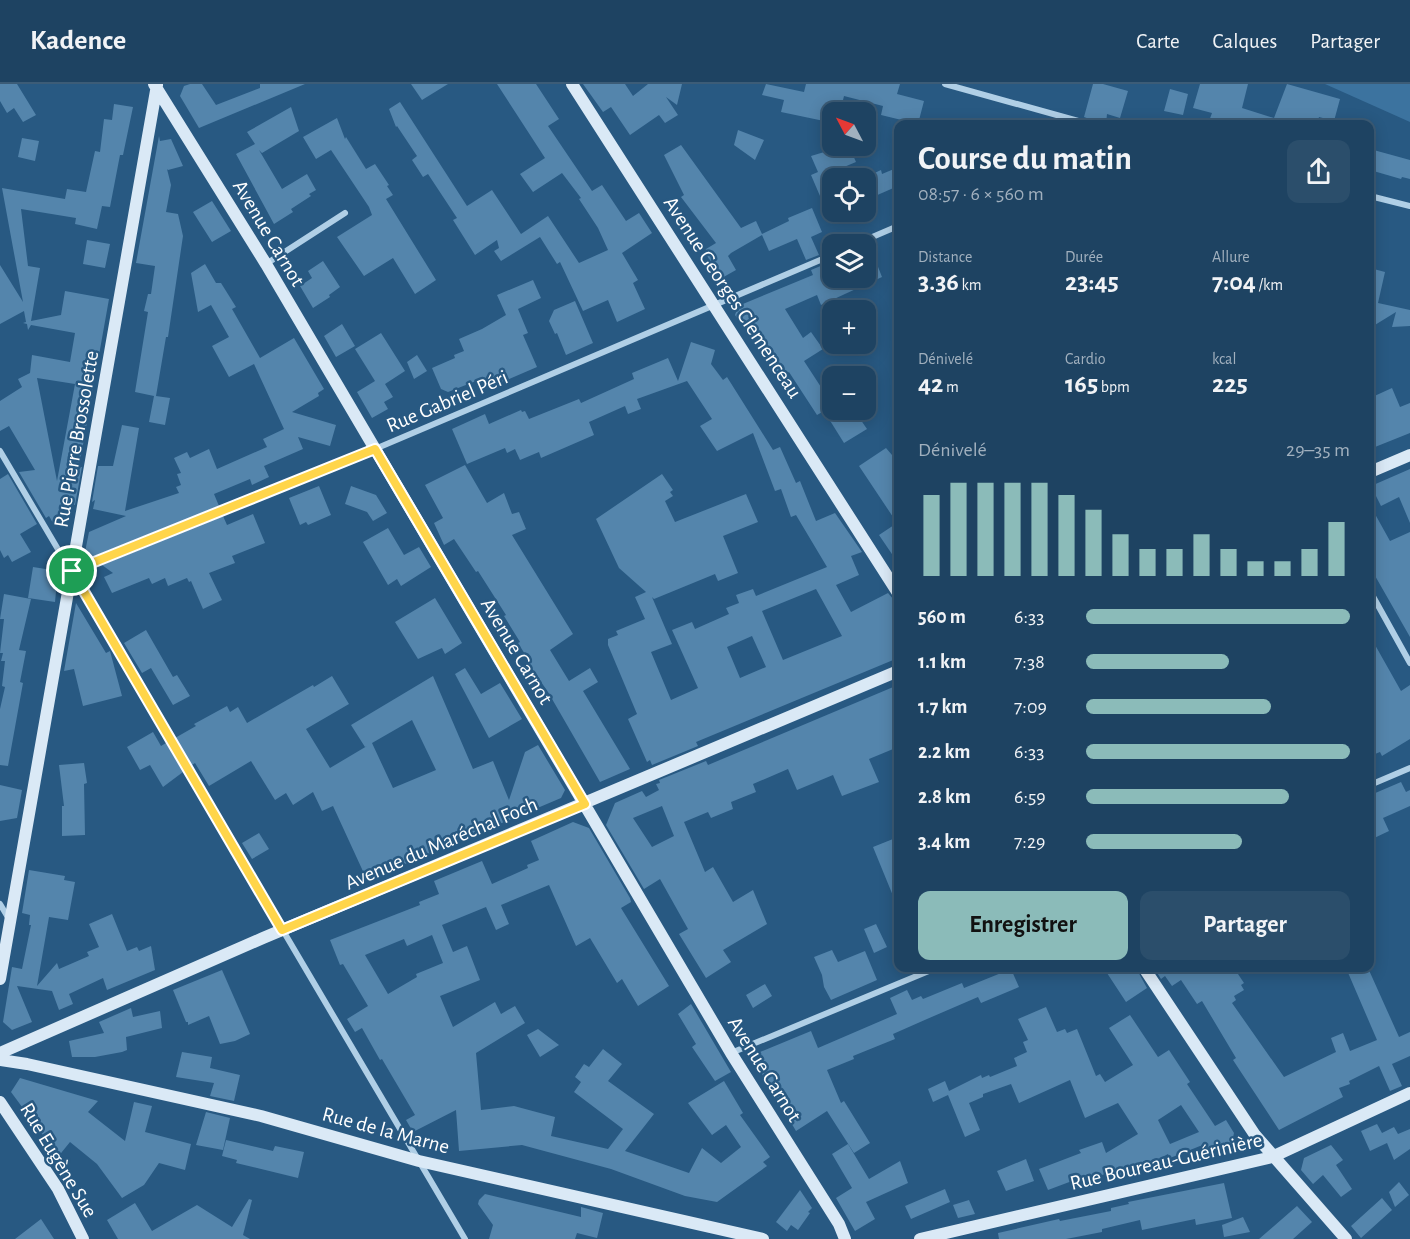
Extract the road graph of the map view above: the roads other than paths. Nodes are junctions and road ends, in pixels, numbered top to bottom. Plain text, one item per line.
1 (572, 84) edge
2 (945, 84) edge
3 (159, 85) edge
4 (1075, 120) edge
5 (1374, 197) edge
6 (1410, 206) edge
7 (345, 213) dead end
8 (894, 228) edge
9 (876, 235) edge
10 (822, 259) edge
11 (266, 264) junction
12 (715, 305) junction
13 (375, 449) junction
14 (0, 451) edge
15 (1410, 455) edge
16 (1374, 470) edge
17 (72, 571) junction
18 (894, 587) edge
19 (1374, 598) edge
20 (1410, 663) edge
21 (894, 673) edge
22 (1410, 768) edge
23 (1374, 783) edge
24 (585, 804) junction
25 (0, 904) edge
26 (9, 919) junction
27 (282, 930) junction
28 (926, 972) edge
29 (1147, 972) edge
30 (0, 979) edge
31 (0, 1053) edge
32 (731, 1053) junction
33 (0, 1060) edge
34 (1410, 1093) edge
35 (0, 1102) edge
36 (1272, 1157) junction
37 (419, 1161) junction
38 (83, 1239) edge
39 (465, 1239) edge
40 (763, 1239) edge
41 (845, 1239) edge
42 (920, 1239) edge
43 (1346, 1239) edge

1 - 12 street, Avenue Georges Clemenceau
2 - 4 street
3 - 11 street, Avenue Carnot
3 - 17 street, Rue Pierre Brossolette
5 - 6 street
7 - 11 street
8 - 9 street
10 - 12 street, Rue Gabriel Péri
11 - 13 street, Avenue Carnot
12 - 13 street, Rue Gabriel Péri
12 - 18 street, Avenue Georges Clemenceau
13 - 17 street, Rue Gabriel Péri
13 - 24 street, Avenue Carnot
14 - 17 street
15 - 16 street
17 - 26 street, Rue Pierre Brossolette
17 - 27 street
19 - 20 street
21 - 24 street, Avenue du Maréchal Foch
22 - 23 street
24 - 27 street, Avenue du Maréchal Foch
24 - 32 street, Avenue Carnot
25 - 26 street
26 - 30 street, Rue Pierre Brossolette
27 - 31 street, Avenue du Maréchal Foch
27 - 37 street
28 - 32 street
29 - 36 street
32 - 41 street, Avenue Carnot
33 - 37 street, Rue de la Marne
34 - 36 street, Rue Boureau-Guérinière
35 - 38 street, Rue Eugène Sue
36 - 42 street, Rue Boureau-Guérinière
36 - 43 street
37 - 39 street
37 - 40 street, Rue de la Marne

